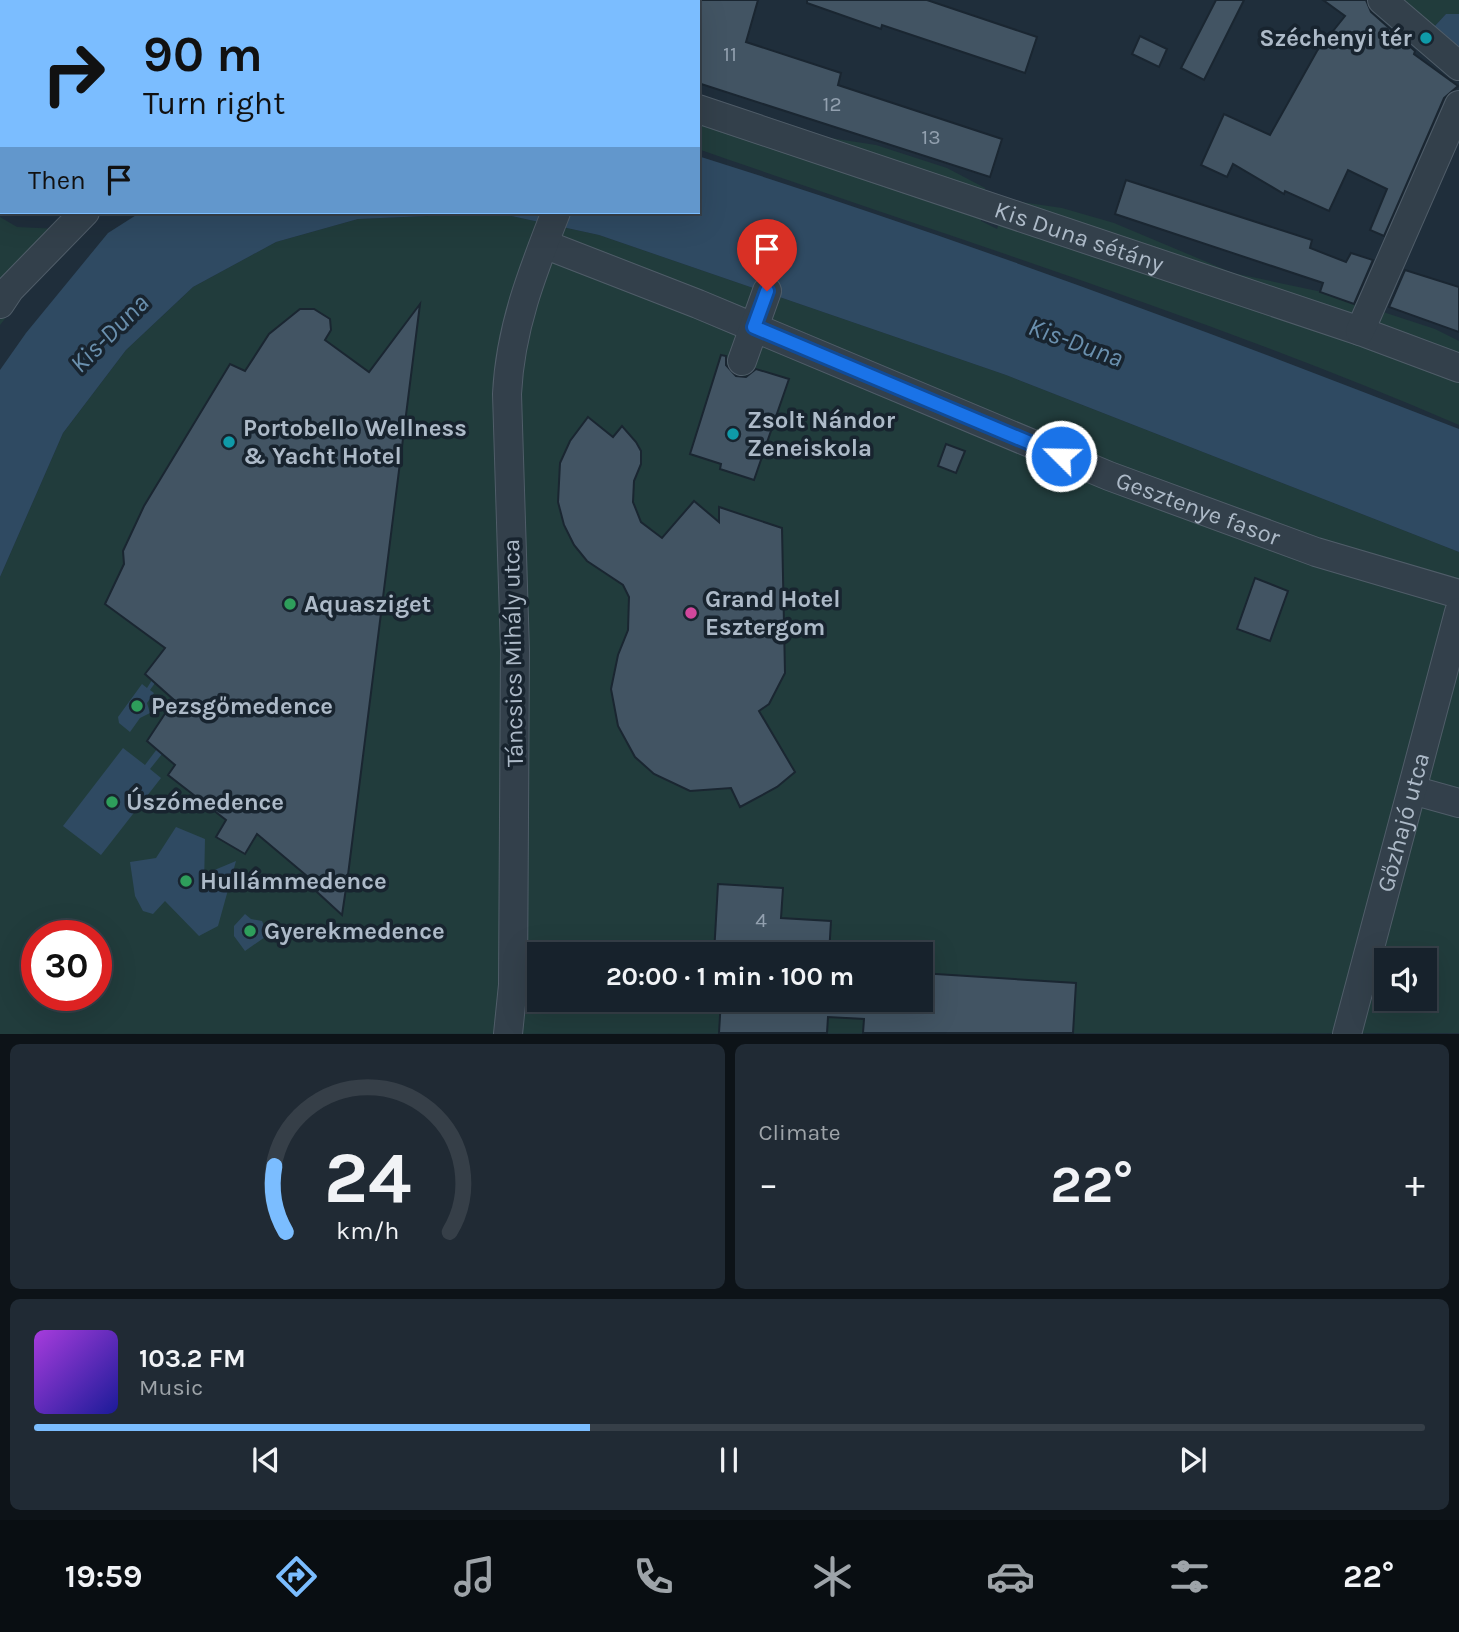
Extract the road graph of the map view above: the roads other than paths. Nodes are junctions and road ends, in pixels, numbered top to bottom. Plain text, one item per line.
1 (1382, 0) edge
2 (1459, 66) edge
3 (1459, 106) edge
4 (700, 110) edge
5 (83, 214) edge
6 (555, 214) edge
7 (554, 248) dead end
8 (767, 291) dead end
9 (0, 304) edge
10 (754, 327) junction
11 (1360, 331) junction
12 (741, 361) dead end
13 (1459, 368) edge
14 (1459, 594) edge
15 (1459, 612) edge
16 (1412, 790) junction
17 (1459, 803) edge
18 (508, 1034) edge
19 (1347, 1034) edge

1 - 2 street
3 - 11 street
4 - 11 street, Kis Duna sétány
5 - 9 street
6 - 18 street, Táncsics Mihály utca
7 - 10 street, Gesztenye fasor
8 - 10 street
10 - 12 street
10 - 14 street, Gesztenye fasor
11 - 13 street, Kis Duna sétány
15 - 16 street, Gőzhajó utca
16 - 17 street
16 - 19 street, Gőzhajó utca

